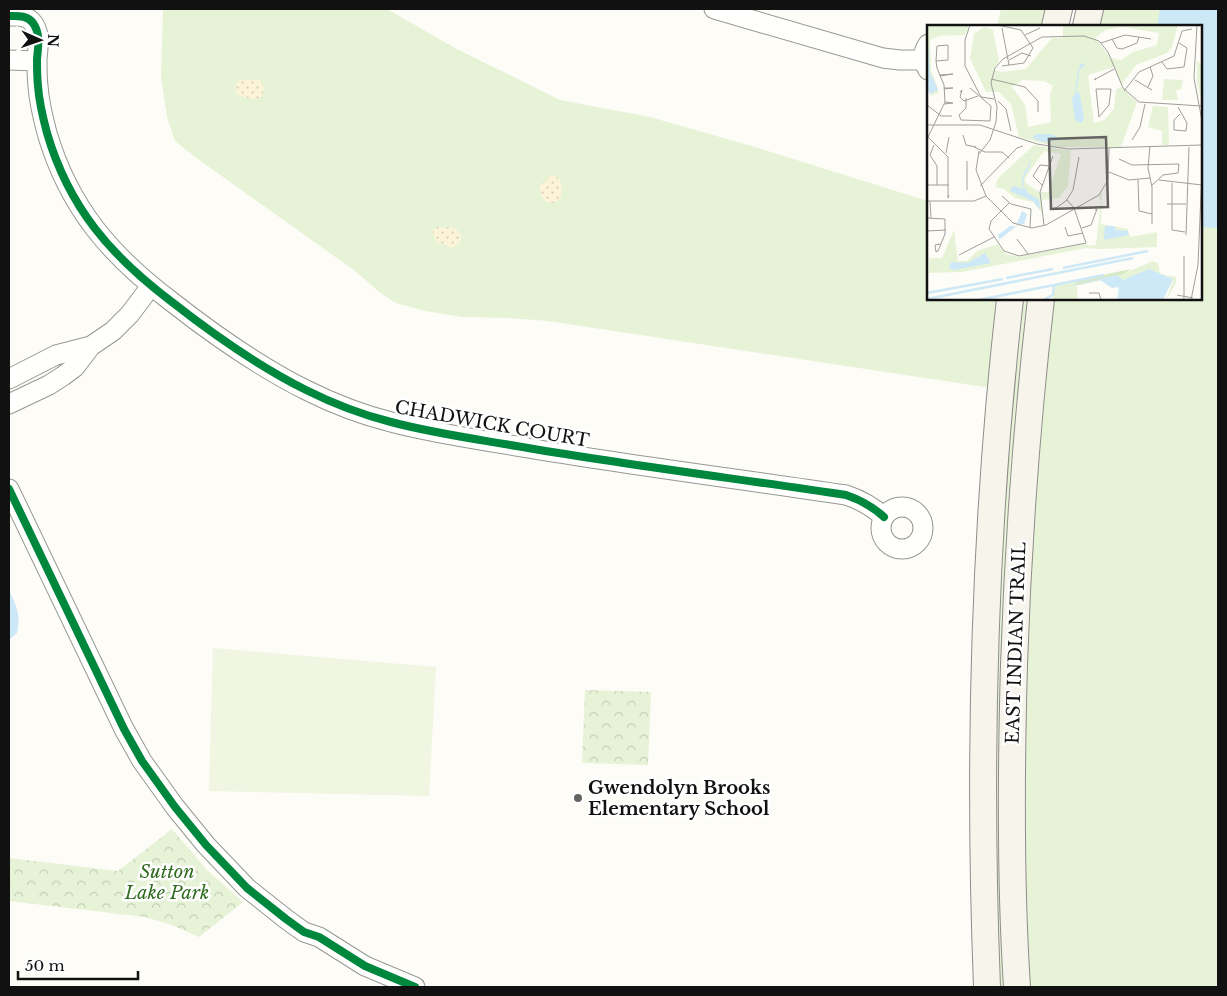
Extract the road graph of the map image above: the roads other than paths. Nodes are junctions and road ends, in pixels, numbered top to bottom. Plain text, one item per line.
1 (714, 9) edge
2 (1059, 9) edge
3 (1090, 9) edge
4 (746, 13) edge
5 (9, 16) edge
6 (1055, 25) edge
7 (1086, 25) edge
8 (927, 58) edge
9 (9, 60) edge
10 (37, 61) junction
11 (151, 286) junction
12 (1010, 300) edge
13 (1041, 300) edge
14 (92, 346) junction
15 (9, 379) edge
16 (9, 404) edge
17 (9, 489) edge
18 (884, 517) dead end
19 (415, 987) edge
20 (987, 987) edge
21 (1017, 987) edge

1 - 4 street
2 - 6 main road
3 - 7 main road
4 - 8 street
5 - 10 street, CHADWICK COURT
9 - 10 street
10 - 11 street, CHADWICK COURT
11 - 14 street
11 - 18 street, CHADWICK COURT
12 - 20 main road, EAST INDIAN TRAIL
13 - 21 main road, EAST INDIAN TRAIL
14 - 15 street
14 - 16 street
17 - 19 street

